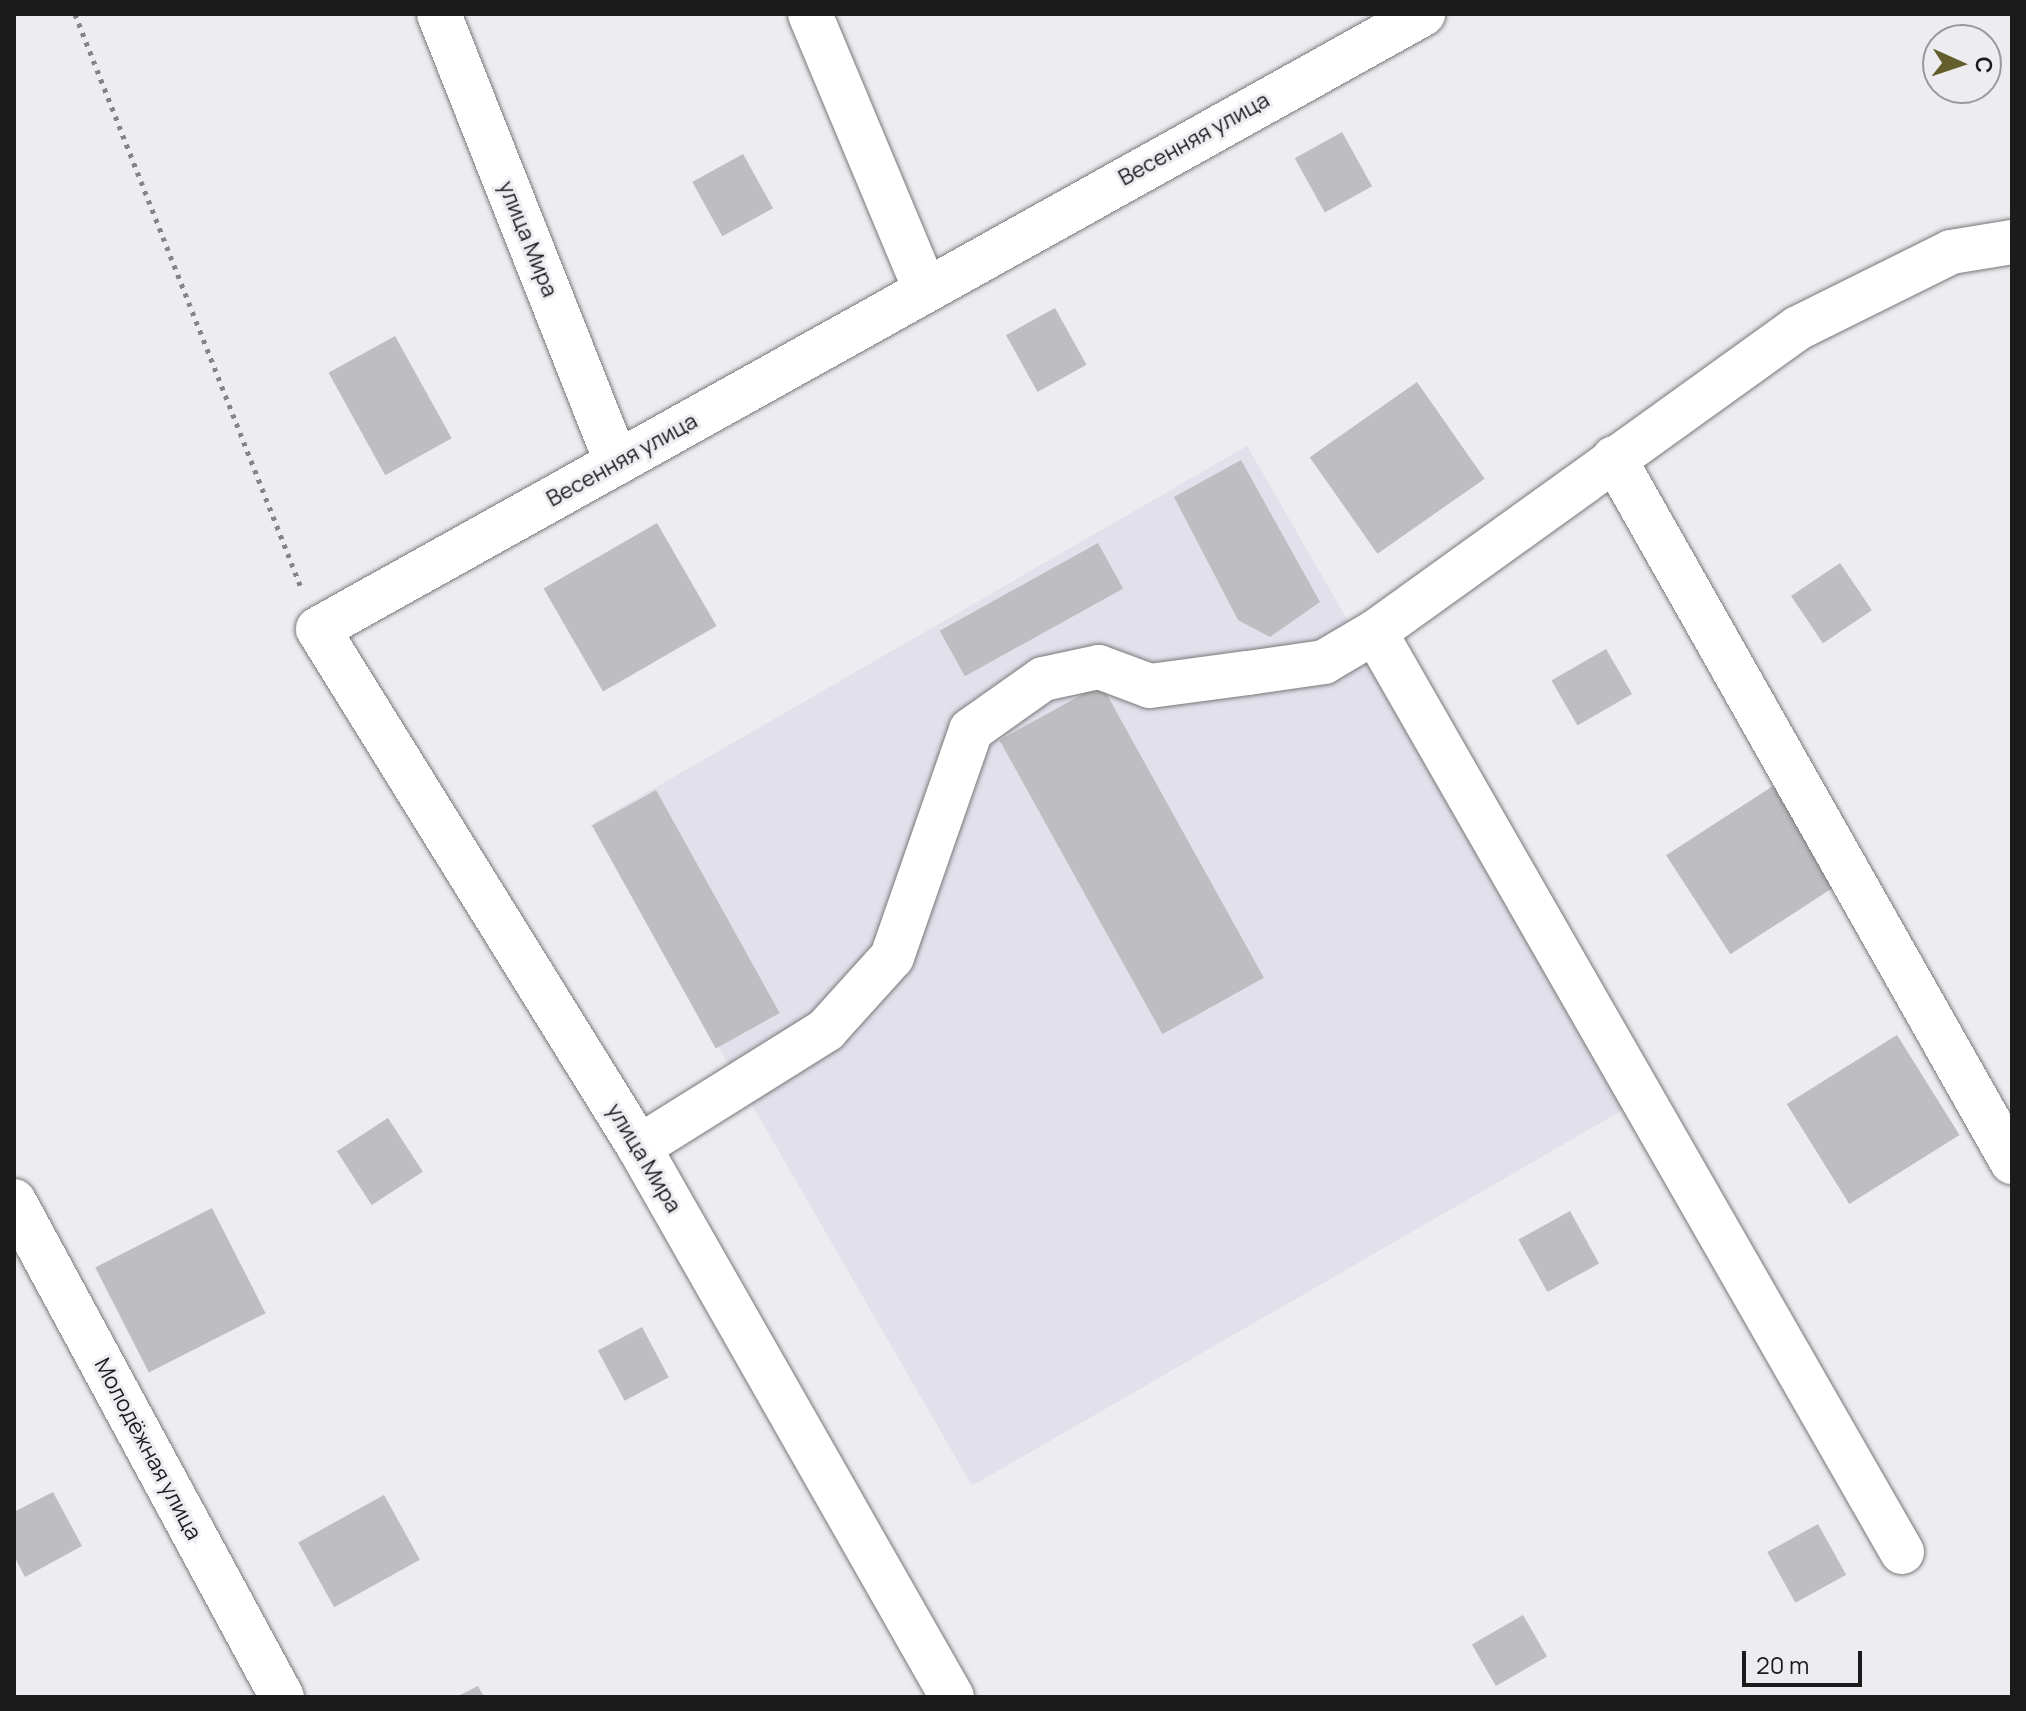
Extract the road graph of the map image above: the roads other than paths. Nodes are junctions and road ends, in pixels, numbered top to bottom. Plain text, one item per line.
1 (439, 14) edge
2 (810, 14) edge
3 (1423, 14) edge
4 (2012, 242) edge
5 (925, 289) junction
6 (1614, 458) junction
7 (617, 463) junction
8 (318, 629) joint
9 (1375, 632) junction
10 (639, 1147) junction
11 (2012, 1162) edge
12 (14, 1201) edge
13 (1902, 1552) dead end
14 (282, 1697) edge
15 (952, 1697) edge

1 - 7 street, улица Мира
2 - 5 street
3 - 5 street, Весенняя улица
4 - 6 street
5 - 7 street, Весенняя улица
6 - 9 street
6 - 11 street
7 - 8 street, Весенняя улица
8 - 10 street, улица Мира
9 - 10 street
9 - 13 street
10 - 15 street, улица Мира
12 - 14 street, Молодёжная улица

